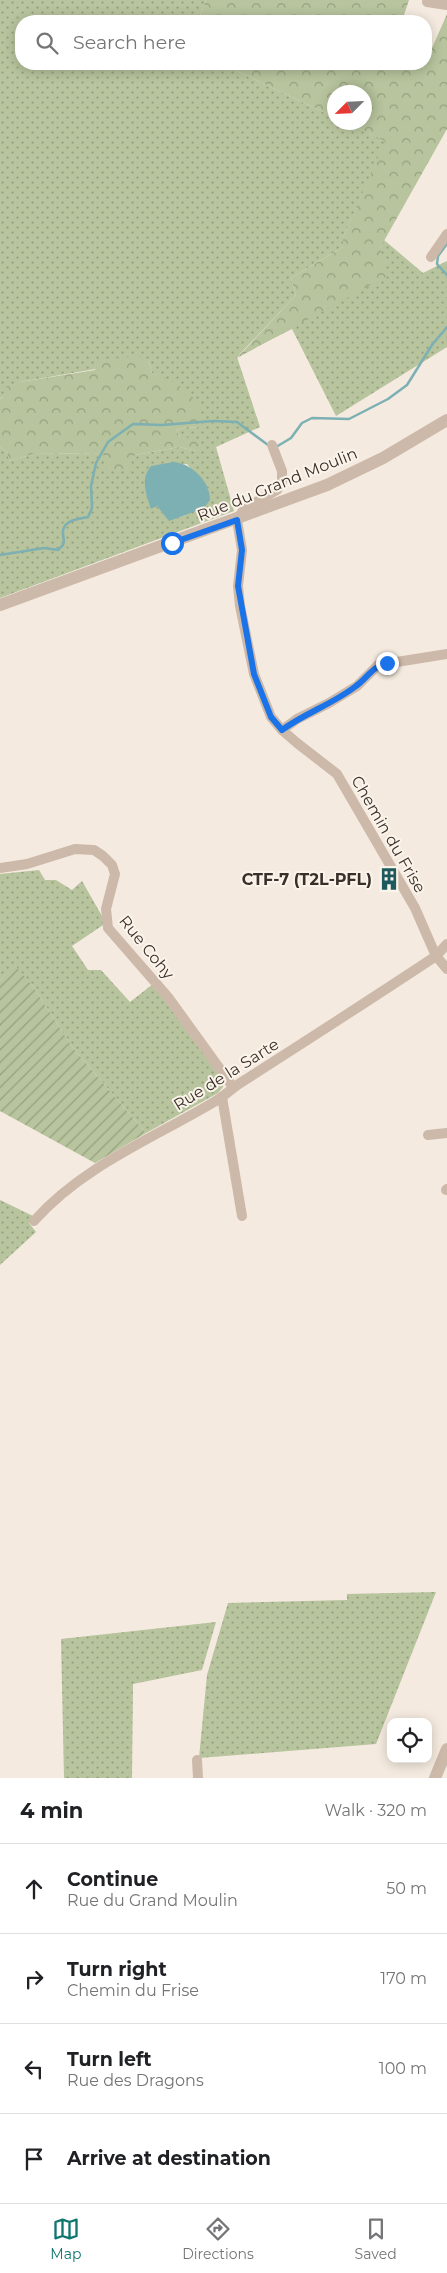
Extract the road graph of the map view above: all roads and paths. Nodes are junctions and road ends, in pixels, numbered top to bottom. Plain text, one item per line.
1 (427, 2) dead end
2 (447, 5) edge
3 (447, 234) edge
4 (431, 257) dead end
5 (447, 420) edge
6 (272, 448) dead end
7 (237, 520) junction
8 (0, 605) edge
9 (447, 654) edge
10 (282, 730) junction
11 (0, 868) edge
12 (447, 944) edge
13 (436, 956) junction
14 (447, 969) edge
15 (233, 1087) junction
16 (222, 1097) junction
17 (447, 1133) edge
18 (428, 1136) dead end
19 (242, 1216) dead end
20 (34, 1221) dead end
21 (447, 1749) edge
22 (197, 1760) dead end
23 (198, 1778) edge
24 (435, 1778) edge

1 - 2 street
3 - 4 street
5 - 7 street, Rue du Grand Moulin
6 - 7 street
7 - 8 street, Rue du Grand Moulin
7 - 10 street, Chemin du Frise
9 - 10 street
10 - 13 street, Chemin du Frise
11 - 15 street, Rue Cohy
12 - 13 street, Rue de la Sarte
13 - 14 street, Chemin du Frise
13 - 15 street, Rue de la Sarte
15 - 16 street, Rue de la Sarte
16 - 19 street
16 - 20 street, Rue de la Sarte
17 - 18 street
21 - 24 street
22 - 23 street

